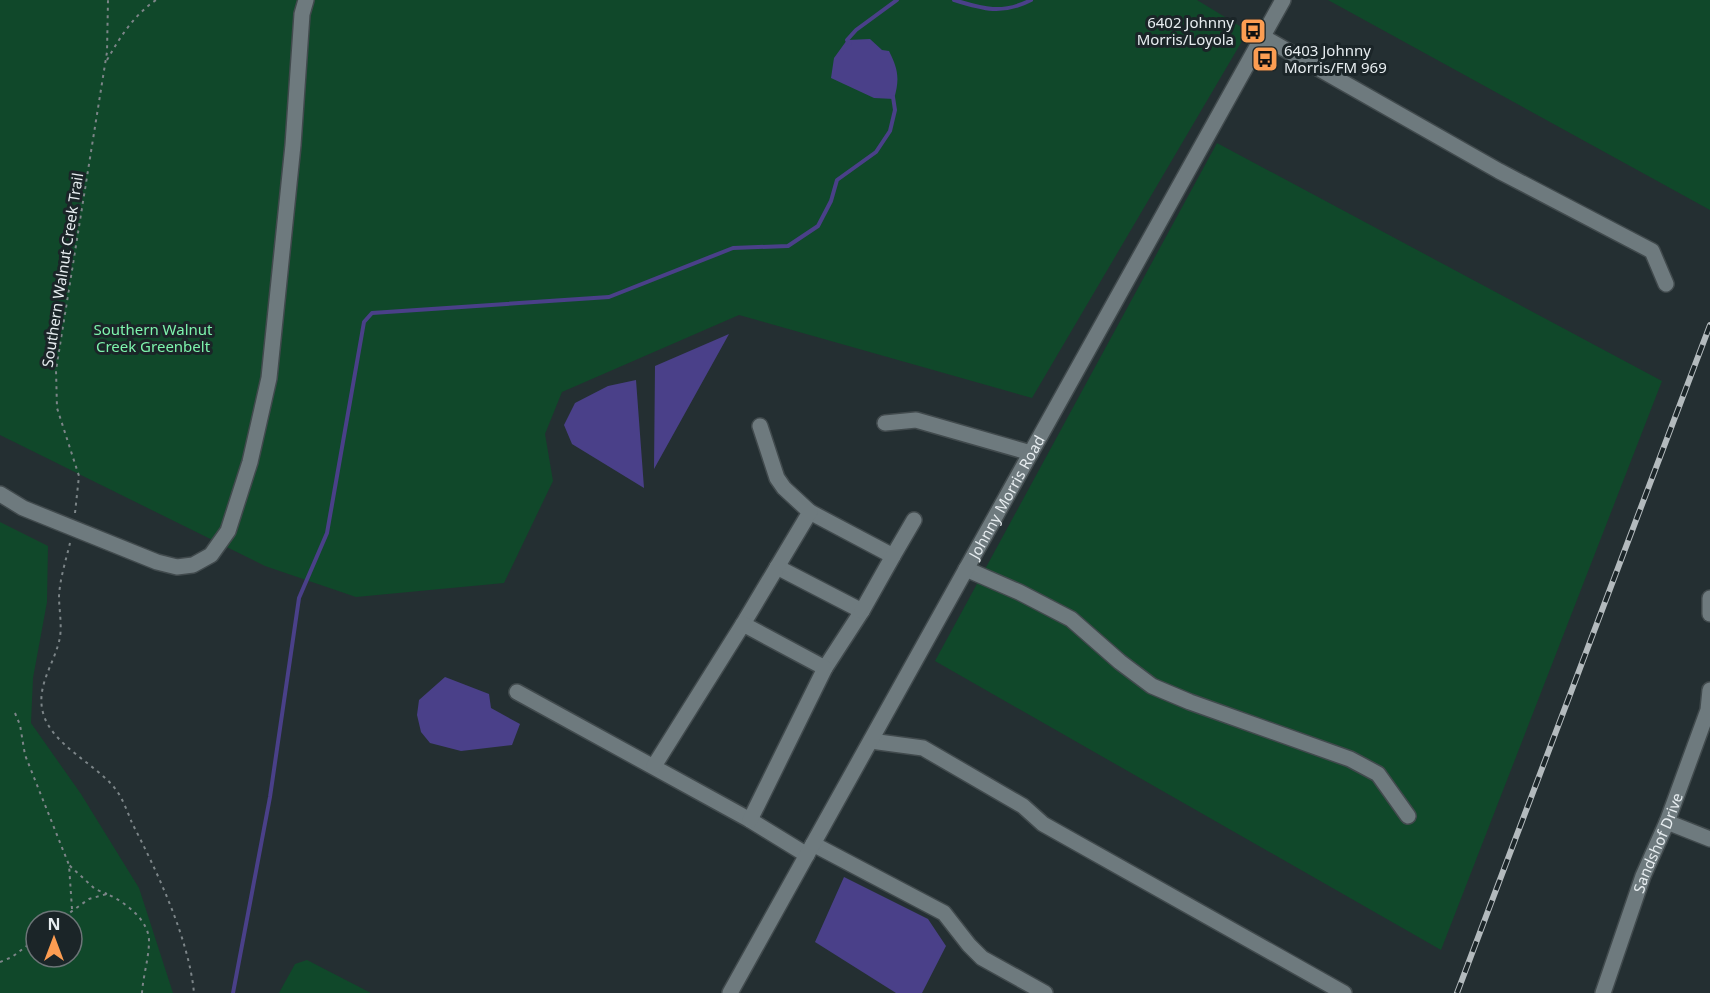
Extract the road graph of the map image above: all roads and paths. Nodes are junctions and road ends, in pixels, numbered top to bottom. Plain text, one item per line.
1 (108, 0) edge
2 (156, 0) edge
3 (306, 0) edge
4 (1283, 0) edge
5 (1263, 38) junction
6 (105, 64) junction
7 (1666, 284) dead end
8 (885, 423) dead end
9 (760, 426) dead end
10 (1031, 453) junction
11 (0, 494) edge
12 (810, 512) junction
13 (914, 520) dead end
14 (74, 528) junction
15 (893, 556) junction
16 (777, 567) junction
17 (966, 569) junction
18 (1710, 597) edge
19 (862, 611) junction
20 (1710, 614) edge
21 (743, 624) junction
22 (825, 668) junction
23 (1710, 690) edge
24 (517, 692) dead end
25 (15, 713) dead end
26 (871, 741) junction
27 (654, 766) junction
28 (1408, 816) dead end
29 (750, 820) junction
30 (1667, 822) junction
31 (1710, 839) edge
32 (810, 850) junction
33 (69, 865) junction
34 (107, 894) junction
35 (72, 909) joint
36 (24, 948) edge
37 (0, 962) edge
38 (142, 993) edge
39 (194, 993) edge
40 (730, 993) edge
41 (1046, 993) edge
42 (1344, 993) edge
43 (1603, 993) edge

1 - 6 path, Southern Walnut Creek Trail
2 - 6 path
3 - 14 street
4 - 5 street, Johnny Morris Road
5 - 7 street
5 - 10 street, Johnny Morris Road
6 - 14 path, Southern Walnut Creek Trail
8 - 10 street
9 - 12 street
10 - 17 street, Johnny Morris Road
11 - 14 street
12 - 15 street
12 - 16 street
13 - 15 street
14 - 39 path, Southern Walnut Creek Trail
15 - 19 street
16 - 19 street
16 - 21 street
17 - 26 street, Johnny Morris Road
17 - 28 street
18 - 20 street
19 - 22 street
21 - 22 street
21 - 27 street
22 - 29 street
23 - 30 street, Sandshof Drive
24 - 27 street
25 - 33 path
26 - 32 street, Johnny Morris Road
26 - 42 street
27 - 29 street
29 - 32 street
30 - 31 street
30 - 43 street, Sandshof Drive
32 - 40 street, Johnny Morris Road
32 - 41 street
33 - 34 path
33 - 35 path
34 - 35 path
34 - 38 path
36 - 37 path

